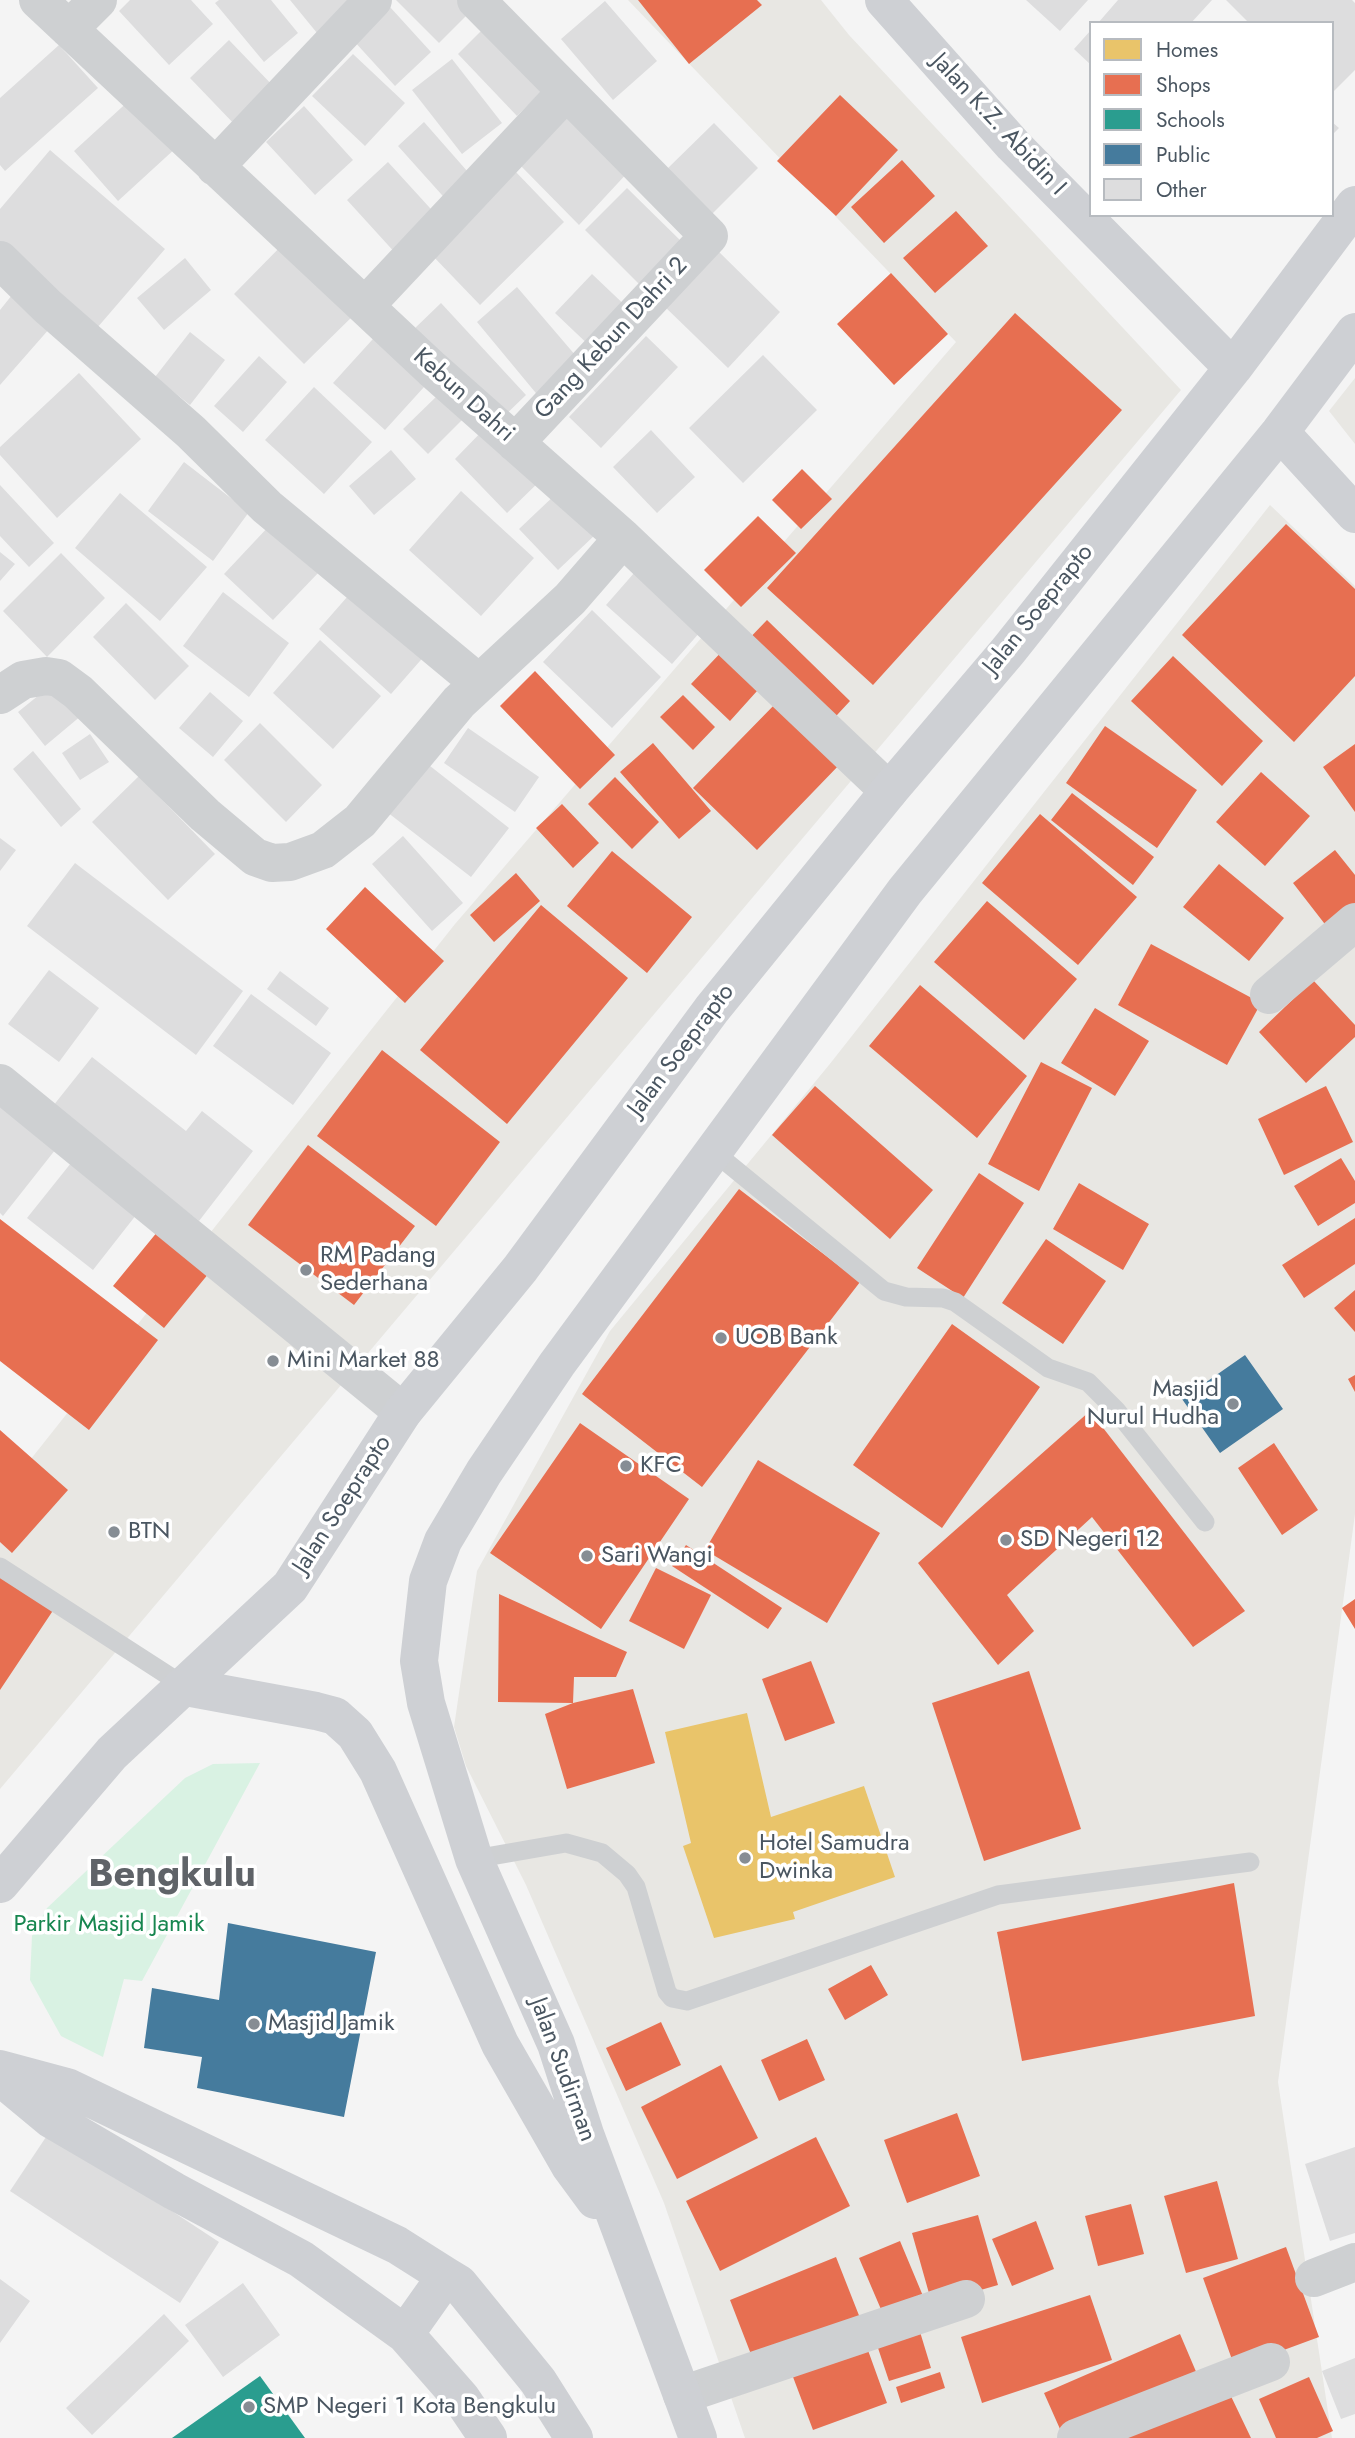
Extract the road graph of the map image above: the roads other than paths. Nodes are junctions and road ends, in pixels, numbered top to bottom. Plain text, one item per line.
1 (38, 0) edge
2 (98, 0) edge
3 (373, 0) edge
4 (476, 0) edge
5 (884, 0) edge
6 (69, 29) junction
7 (565, 93) junction
8 (215, 167) junction
9 (1355, 205) edge
10 (0, 260) edge
11 (365, 306) junction
12 (1355, 332) edge
13 (1233, 368) junction
14 (1280, 432) junction
15 (515, 443) junction
16 (1355, 514) edge
17 (623, 538) junction
18 (479, 683) junction
19 (0, 695) edge
20 (889, 791) junction
21 (1355, 922) edge
22 (1269, 995) dead end
23 (0, 1083) edge
24 (714, 1152) junction
25 (403, 1412) junction
26 (1205, 1522) dead end
27 (0, 1567) edge
28 (186, 1687) junction
29 (474, 1858) junction
30 (1250, 1862) dead end
31 (0, 1884) edge
32 (0, 2069) edge
33 (0, 2077) edge
34 (626, 2241) junction
35 (1355, 2262) edge
36 (446, 2276) junction
37 (1314, 2278) dead end
38 (966, 2299) dead end
39 (404, 2334) junction
40 (1271, 2362) dead end
41 (682, 2395) junction
42 (488, 2438) edge
43 (574, 2438) edge
44 (698, 2438) edge
45 (1076, 2438) edge

1 - 6 street, Kebun Dahri
2 - 6 street
3 - 8 street
4 - 7 street
5 - 13 main road, Jalan K.Z. Abidin I
6 - 8 street, Kebun Dahri
7 - 11 street
7 - 15 street, Gang Kebun Dahri 2
8 - 11 street, Kebun Dahri
9 - 13 main road, Jalan Soeprapto
10 - 18 street
11 - 15 street, Kebun Dahri
12 - 14 main road
13 - 20 main road, Jalan Soeprapto
14 - 16 main road
14 - 24 main road
15 - 17 street, Kebun Dahri
17 - 18 street
17 - 20 street, Kebun Dahri
18 - 19 street
20 - 25 main road, Jalan Soeprapto
21 - 22 street
23 - 25 street
24 - 26 lane
24 - 29 main road, Jalan Sudirman
25 - 28 main road, Jalan Soeprapto
27 - 28 lane
28 - 31 main road, Jalan Soeprapto
28 - 34 main road
29 - 30 lane
29 - 34 main road, Jalan Sudirman
32 - 36 main road
33 - 39 main road
34 - 41 main road, Jalan Sudirman
35 - 37 street
36 - 39 main road
36 - 43 main road
38 - 41 street
39 - 42 main road
40 - 45 street
41 - 44 main road, Jalan Sudirman

